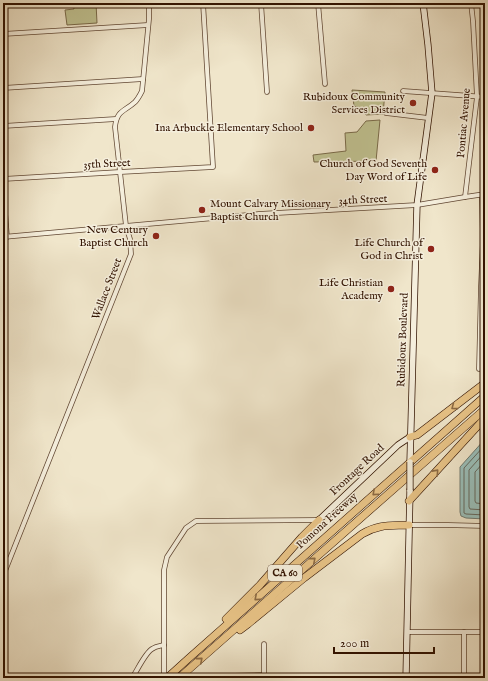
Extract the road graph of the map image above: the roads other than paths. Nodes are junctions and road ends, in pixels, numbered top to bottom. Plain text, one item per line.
1 (149, 3) edge
2 (203, 3) edge
3 (261, 3) edge
4 (318, 3) edge
5 (423, 3) edge
6 (471, 3) edge
7 (148, 25) junction
8 (3, 34) edge
9 (143, 79) junction
10 (325, 84) dead end
11 (3, 88) edge
12 (403, 91) dead end
13 (267, 92) dead end
14 (432, 92) junction
15 (477, 96) junction
16 (485, 97) edge
17 (386, 113) dead end
18 (428, 118) junction
19 (116, 119) junction
20 (3, 126) edge
21 (120, 172) junction
22 (3, 179) edge
23 (3, 186) edge
24 (483, 195) edge
25 (466, 197) junction
26 (417, 206) junction
27 (126, 226) junction
28 (5, 237) edge
29 (484, 240) edge
30 (483, 286) edge
31 (479, 369) dead end
32 (485, 383) edge
33 (485, 396) edge
34 (485, 409) edge
35 (485, 418) edge
36 (410, 437) junction
37 (409, 501) junction
38 (319, 520) junction
39 (409, 525) junction
40 (485, 526) edge
41 (3, 576) edge
42 (407, 632) junction
43 (464, 632) junction
44 (485, 632) edge
45 (221, 642) junction
46 (264, 644) dead end
47 (164, 645) junction
48 (188, 658) junction
49 (264, 676) edge
50 (421, 676) dead end
51 (132, 678) edge
52 (165, 678) edge
53 (179, 678) edge
54 (225, 678) edge
55 (406, 678) edge
56 (464, 678) edge
57 (484, 678) edge

1 - 7 street
2 - 21 street, 35th Street
3 - 13 street
4 - 10 street
5 - 14 main road, Rubidoux Boulevard
6 - 15 street, Pontiac Avenue
7 - 8 street
7 - 9 street
9 - 11 street
9 - 19 street
12 - 14 street
14 - 15 street
14 - 18 main road, Rubidoux Boulevard
15 - 16 street
15 - 25 street, Pontiac Avenue
17 - 18 street
18 - 26 main road, Rubidoux Boulevard
19 - 20 street
19 - 21 street, Wallace Street
21 - 22 street, 35th Street
21 - 27 street, Wallace Street
23 - 28 street
24 - 25 street, 34th Street
24 - 29 street
25 - 26 street, 34th Street
26 - 27 street, 34th Street
26 - 36 main road, Rubidoux Boulevard
27 - 28 street, 34th Street
27 - 41 street, Wallace Street
29 - 30 street
30 - 31 street
32 -> 36 highway
33 -> 48 highway, Pomona Freeway / CA 60
45 -> 34 highway, Pomona Freeway / CA 60
37 -> 35 highway
36 - 37 main road, Rubidoux Boulevard, bridge
36 - 38 main road, Frontage Road
37 - 39 main road, Rubidoux Boulevard
38 - 47 street
38 - 48 highway
39 - 40 street
39 - 42 main road, Rubidoux Boulevard
39 - 45 highway
42 - 43 street
42 - 55 main road, Rubidoux Boulevard
43 - 44 street
43 - 56 street
53 -> 45 highway, Pomona Freeway / CA 60
46 - 49 street
47 - 51 street
47 - 52 street
48 - 52 highway, Pomona Freeway / CA 60
49 - 54 street
50 - 56 street
56 - 57 street

